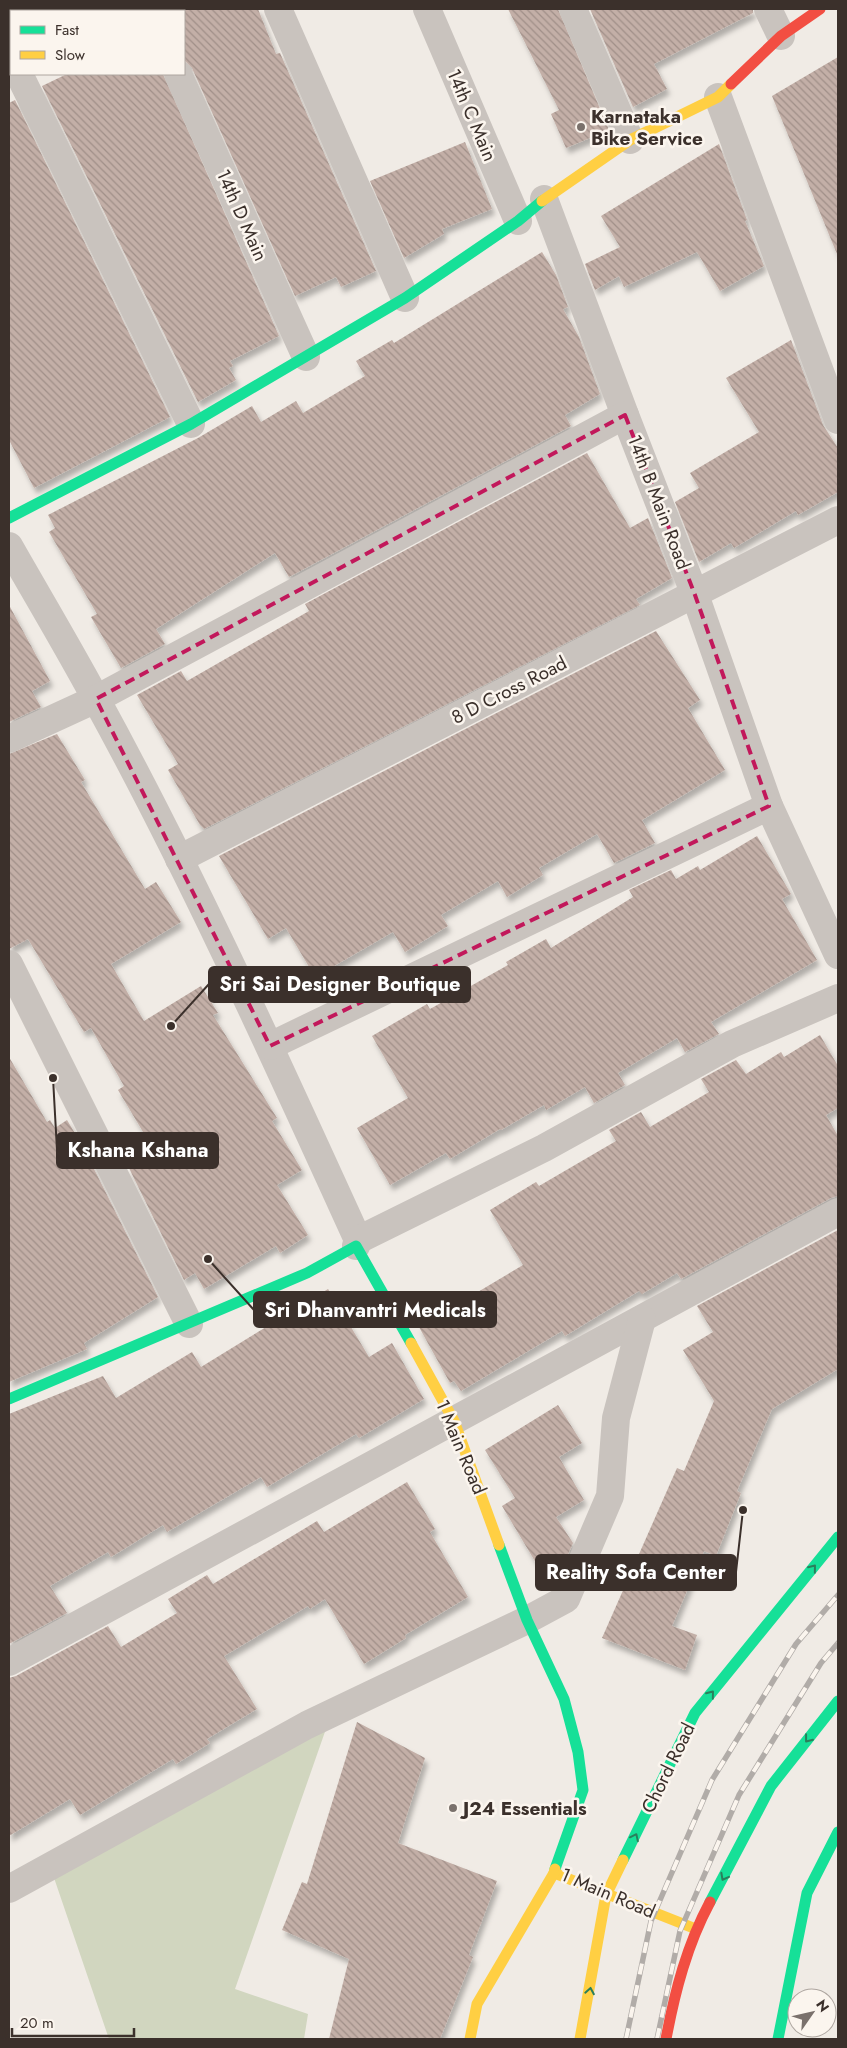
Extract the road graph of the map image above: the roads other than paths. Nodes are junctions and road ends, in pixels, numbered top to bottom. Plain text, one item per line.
1 (278, 9) edge
2 (427, 9) edge
3 (573, 9) edge
4 (768, 9) edge
5 (820, 9) edge
6 (780, 36) junction
7 (19, 75) edge
8 (178, 75) edge
9 (718, 97) junction
10 (630, 140) junction
11 (544, 198) junction
12 (518, 221) junction
13 (406, 298) junction
14 (306, 357) junction
15 (625, 415) junction
16 (838, 420) edge
17 (191, 424) junction
18 (9, 518) edge
19 (838, 520) edge
20 (9, 546) edge
21 (695, 595) junction
22 (96, 699) junction
23 (9, 739) edge
24 (769, 806) junction
25 (179, 859) junction
26 (838, 955) edge
27 (9, 964) edge
28 (838, 998) edge
29 (270, 1046) junction
30 (838, 1212) edge
31 (357, 1243) junction
32 (642, 1319) junction
33 (189, 1324) junction
34 (10, 1396) edge
35 (454, 1421) junction
36 (838, 1538) edge
37 (527, 1620) junction
38 (9, 1662) edge
39 (838, 1701) edge
40 (838, 1832) edge
41 (554, 1874) junction
42 (9, 1889) edge
43 (606, 1895) junction
44 (696, 1929) junction
45 (470, 2039) edge
46 (580, 2039) edge
47 (666, 2039) edge
48 (778, 2039) edge

1 - 13 street
2 - 12 street, 14th C Main
3 - 10 street
4 - 6 street
5 - 6 street
6 - 9 street
7 - 17 street
8 - 14 street, 14th D Main
9 - 10 street
9 - 16 street
10 - 11 street
11 - 12 street
11 - 15 street, 14th B Main Road
12 - 13 street
13 - 14 street
14 - 17 street
15 - 21 street, 14th B Main Road
15 - 22 street
17 - 18 street
19 - 21 street, 8 D Cross Road
20 - 22 street
21 - 24 street, 14th B Main Road
21 - 25 street, 8 D Cross Road
22 - 23 street
22 - 25 street
24 - 26 street, 14th B Main Road
24 - 29 street
25 - 29 street
27 - 33 street
28 - 31 street
29 - 31 street
30 - 32 street
31 - 33 street
31 - 35 street, 1 Main Road
32 - 35 street
32 - 37 street
33 - 34 street
35 - 37 street, 1 Main Road
35 - 38 street
43 -> 36 street, Chord Road
37 - 41 street, 1 Main Road
37 - 42 street
39 -> 44 street
40 - 48 street
41 - 43 street, 1 Main Road
41 - 45 street
43 - 44 street, 1 Main Road
46 -> 43 street, Chord Road
44 - 47 street

